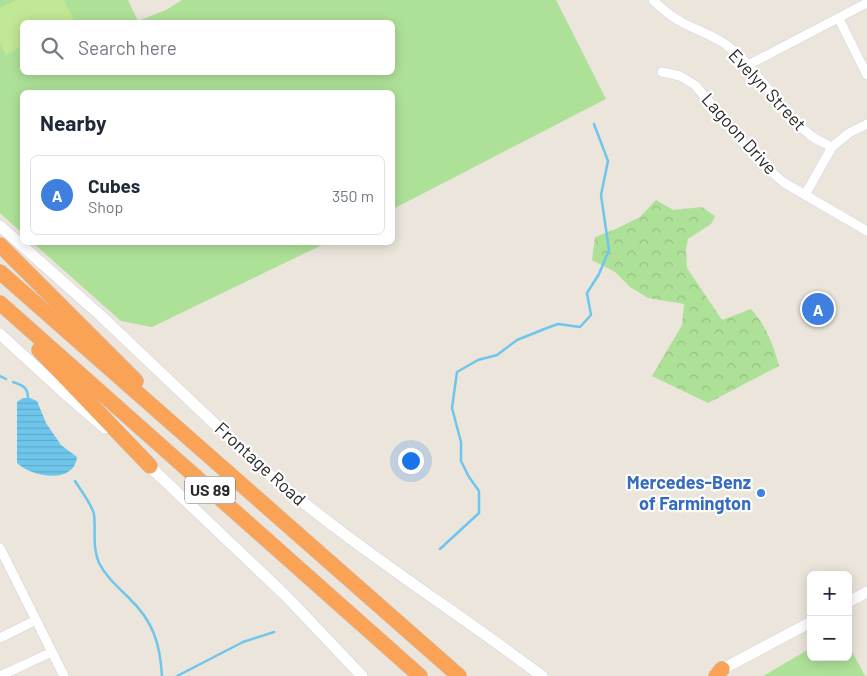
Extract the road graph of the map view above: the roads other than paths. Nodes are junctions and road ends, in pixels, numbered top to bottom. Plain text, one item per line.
1 (653, 0) edge
2 (867, 3) edge
3 (839, 19) junction
4 (748, 65) junction
5 (662, 72) dead end
6 (867, 75) edge
7 (867, 124) edge
8 (832, 147) junction
9 (805, 195) junction
10 (0, 226) edge
11 (867, 230) edge
12 (20, 244) edge
13 (0, 245) edge
14 (21, 245) edge
15 (0, 272) edge
16 (0, 303) edge
17 (0, 309) edge
18 (0, 334) edge
19 (150, 466) junction
20 (240, 484) junction
21 (0, 548) edge
22 (867, 592) edge
23 (852, 600) edge
24 (36, 620) junction
25 (807, 624) edge
26 (0, 638) edge
27 (52, 652) junction
28 (716, 674) edge
29 (0, 676) edge
30 (64, 676) edge
31 (362, 676) edge
32 (420, 676) edge
33 (459, 676) edge
34 (542, 676) edge

1 - 4 street, Evelyn Street
2 - 3 street
3 - 4 street
3 - 6 street
4 - 8 street, Evelyn Street
5 - 9 street, Lagoon Drive
7 - 8 street
8 - 9 street
9 - 11 street, Lagoon Drive
10 - 12 main road, Frontage Road
13 - 20 highway
14 - 34 main road, Frontage Road
15 - 20 highway, US 89
16 - 32 highway, US 89
17 - 19 highway
18 - 19 main road
19 - 31 main road
20 - 33 highway, US 89
21 - 24 street
22 - 23 main road
24 - 26 street
24 - 27 street
25 - 28 main road
27 - 29 street
27 - 30 street

